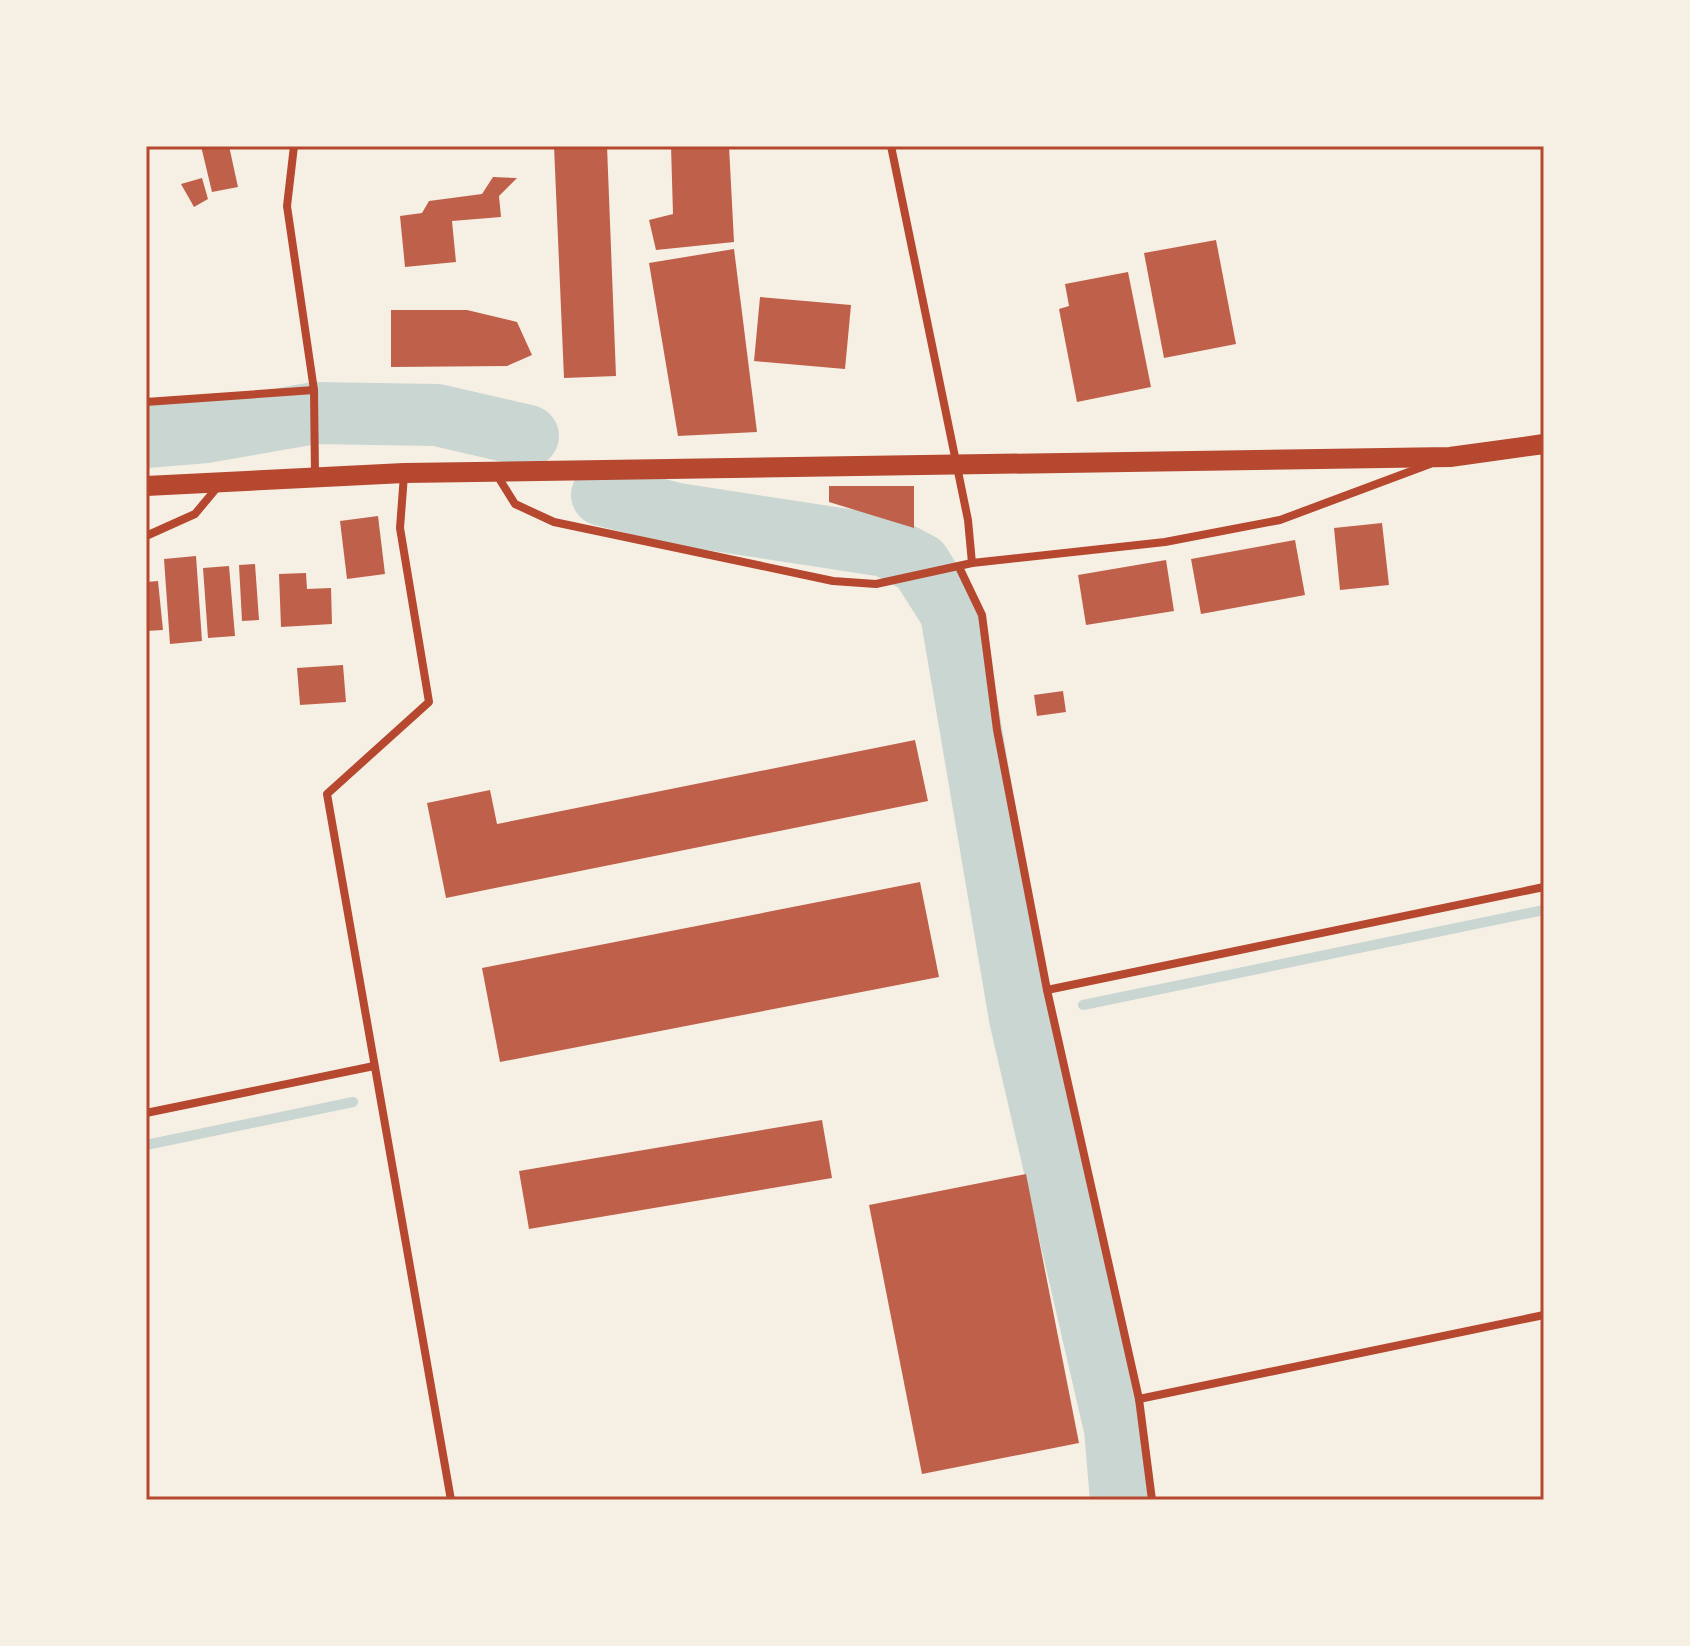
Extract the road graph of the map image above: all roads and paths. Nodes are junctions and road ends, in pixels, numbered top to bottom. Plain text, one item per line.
1 (294, 146) edge
2 (891, 146) edge
3 (314, 390) junction
4 (146, 402) edge
5 (1544, 444) edge
6 (1450, 457) junction
7 (956, 467) junction
8 (494, 472) junction
9 (404, 473) junction
10 (315, 476) junction
11 (223, 481) junction
12 (146, 486) edge
13 (146, 536) edge
14 (972, 563) junction
15 (959, 567) junction
16 (1544, 887) edge
17 (1047, 990) junction
18 (374, 1066) junction
19 (146, 1113) edge
20 (1544, 1315) edge
21 (1139, 1399) junction
22 (451, 1500) edge
23 (1152, 1500) edge

1 - 3 street
2 - 7 street
3 - 4 street
3 - 10 street
5 - 6 main road
6 - 7 main road
6 - 14 street
7 - 8 main road
7 - 14 street
8 - 9 main road
8 - 15 street
9 - 10 main road
9 - 18 street
10 - 11 main road
11 - 12 main road
11 - 13 street
14 - 15 street
15 - 17 street
16 - 17 street
17 - 21 street
18 - 19 street
18 - 22 street
20 - 21 street
21 - 23 street

